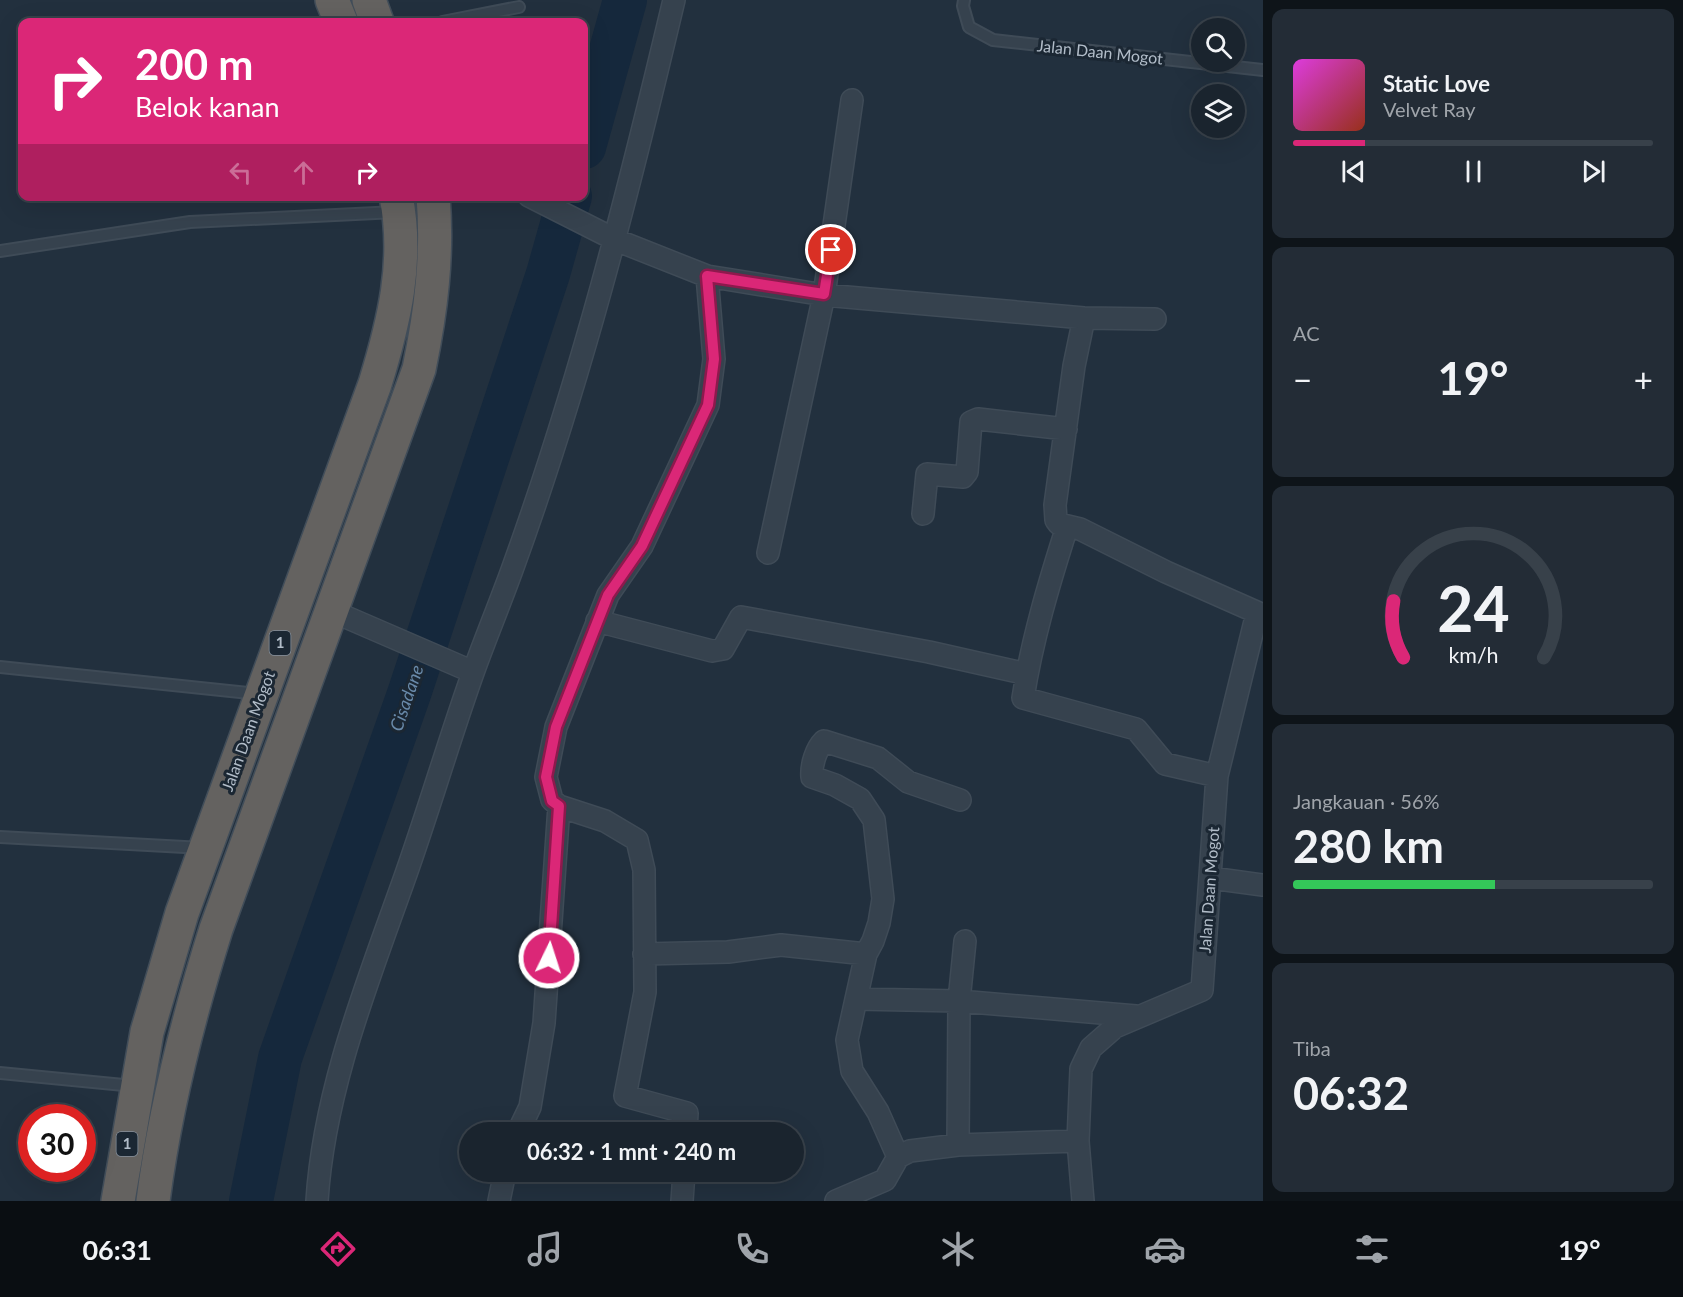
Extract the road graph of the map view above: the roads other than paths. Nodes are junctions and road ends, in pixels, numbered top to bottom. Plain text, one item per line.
1 (332, 0) edge
2 (369, 0) edge
3 (674, 0) edge
4 (964, 0) edge
5 (519, 8) dead end
6 (339, 18) edge
7 (376, 18) edge
8 (464, 18) edge
9 (1263, 70) edge
10 (852, 100) dead end
11 (433, 201) edge
12 (539, 201) edge
13 (398, 204) edge
14 (611, 237) junction
15 (0, 251) edge
16 (707, 276) junction
17 (824, 294) junction
18 (1084, 318) junction
19 (1155, 319) dead end
20 (1065, 429) junction
21 (923, 514) dead end
22 (1067, 527) junction
23 (768, 553) dead end
24 (332, 611) junction
25 (1260, 614) edge
26 (597, 621) junction
27 (0, 667) edge
28 (466, 668) junction
29 (1027, 674) junction
30 (262, 694) junction
31 (1217, 777) junction
32 (960, 800) dead end
33 (559, 806) junction
34 (0, 837) edge
35 (206, 849) junction
36 (1211, 878) junction
37 (1263, 885) edge
38 (965, 941) dead end
39 (644, 954) junction
40 (866, 954) junction
41 (162, 979) junction
42 (196, 991) junction
43 (856, 999) junction
44 (959, 1001) junction
45 (1140, 1017) junction
46 (0, 1073) edge
47 (137, 1086) junction
48 (523, 1122) edge
49 (687, 1122) edge
50 (1078, 1140) junction
51 (958, 1145) junction
52 (898, 1157) junction
53 (503, 1182) edge
54 (683, 1182) edge
55 (118, 1201) edge
56 (153, 1201) edge
57 (317, 1201) edge
58 (499, 1201) edge
59 (682, 1201) edge
60 (836, 1201) edge
61 (1083, 1201) edge

1 - 6 highway
2 - 7 highway
3 - 14 street
4 - 9 lane, Jalan Daan Mogot
5 - 8 lane
10 - 17 street
11 - 24 highway, 1
12 - 14 street
13 - 15 lane
13 - 30 highway, Jalan Daan Mogot / 1
14 - 16 street
14 - 28 street
16 - 17 street
16 - 26 street
17 - 18 street
17 - 23 street
18 - 19 street
18 - 20 street
20 - 21 street
20 - 22 street
22 - 25 street, Jalan Daan Mogot
22 - 29 street
24 - 28 street
24 - 42 highway, 1
25 - 31 street, Jalan Daan Mogot
26 - 29 street
26 - 33 street
27 - 30 lane
28 - 57 street
29 - 31 street
30 - 35 highway, Jalan Daan Mogot / 1
31 - 36 street, Jalan Daan Mogot
32 - 40 street
33 - 39 street
33 - 48 street
34 - 35 lane
35 - 41 highway, Jalan Daan Mogot / 1
36 - 37 street
36 - 45 street, Jalan Daan Mogot
38 - 44 street
39 - 40 street
39 - 49 street
40 - 43 street
41 - 42 highway
41 - 47 highway, Jalan Daan Mogot / 1
42 - 56 highway, 1
43 - 44 street
43 - 52 street
44 - 45 street
44 - 51 street
45 - 50 street, Jalan Daan Mogot
46 - 47 lane
47 - 55 highway, Jalan Daan Mogot / 1
50 - 51 street
50 - 61 street, Jalan Daan Mogot
51 - 52 street
52 - 60 street
53 - 58 street
54 - 59 street

